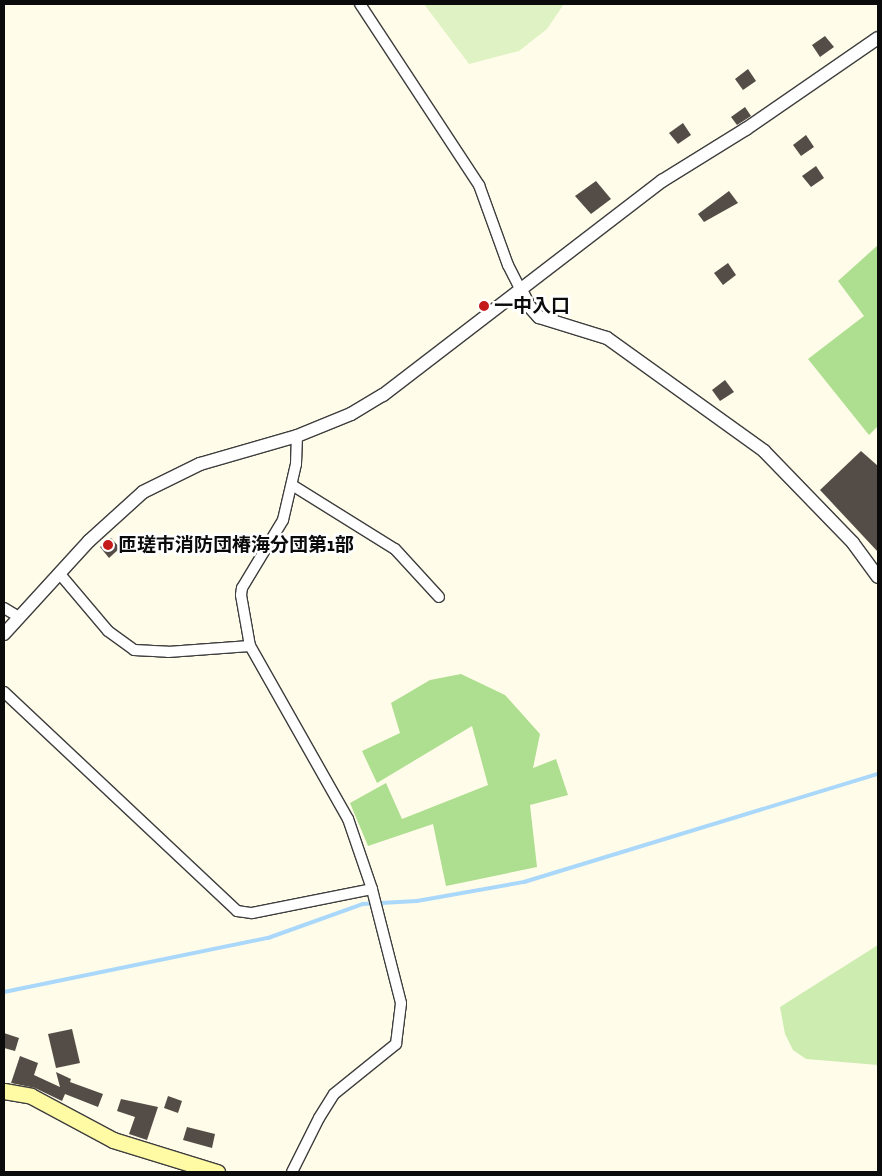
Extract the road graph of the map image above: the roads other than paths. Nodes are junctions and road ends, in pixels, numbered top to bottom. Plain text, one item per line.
1 (360, 4) edge
2 (878, 38) edge
3 (521, 290) junction
4 (297, 436) junction
5 (292, 486) junction
6 (59, 573) junction
7 (878, 577) edge
8 (439, 597) dead end
9 (4, 608) edge
10 (19, 617) junction
11 (4, 634) edge
12 (250, 646) junction
13 (4, 692) edge
14 (372, 889) junction
15 (4, 1091) edge
16 (217, 1172) edge
17 (292, 1172) edge

1 - 3 street
2 - 3 street
3 - 4 street
3 - 7 street
4 - 5 street
4 - 6 street
5 - 8 street
5 - 12 street
6 - 10 street
6 - 12 street
9 - 10 street
10 - 11 street
12 - 14 street
13 - 14 street
14 - 17 street
15 - 16 main road

